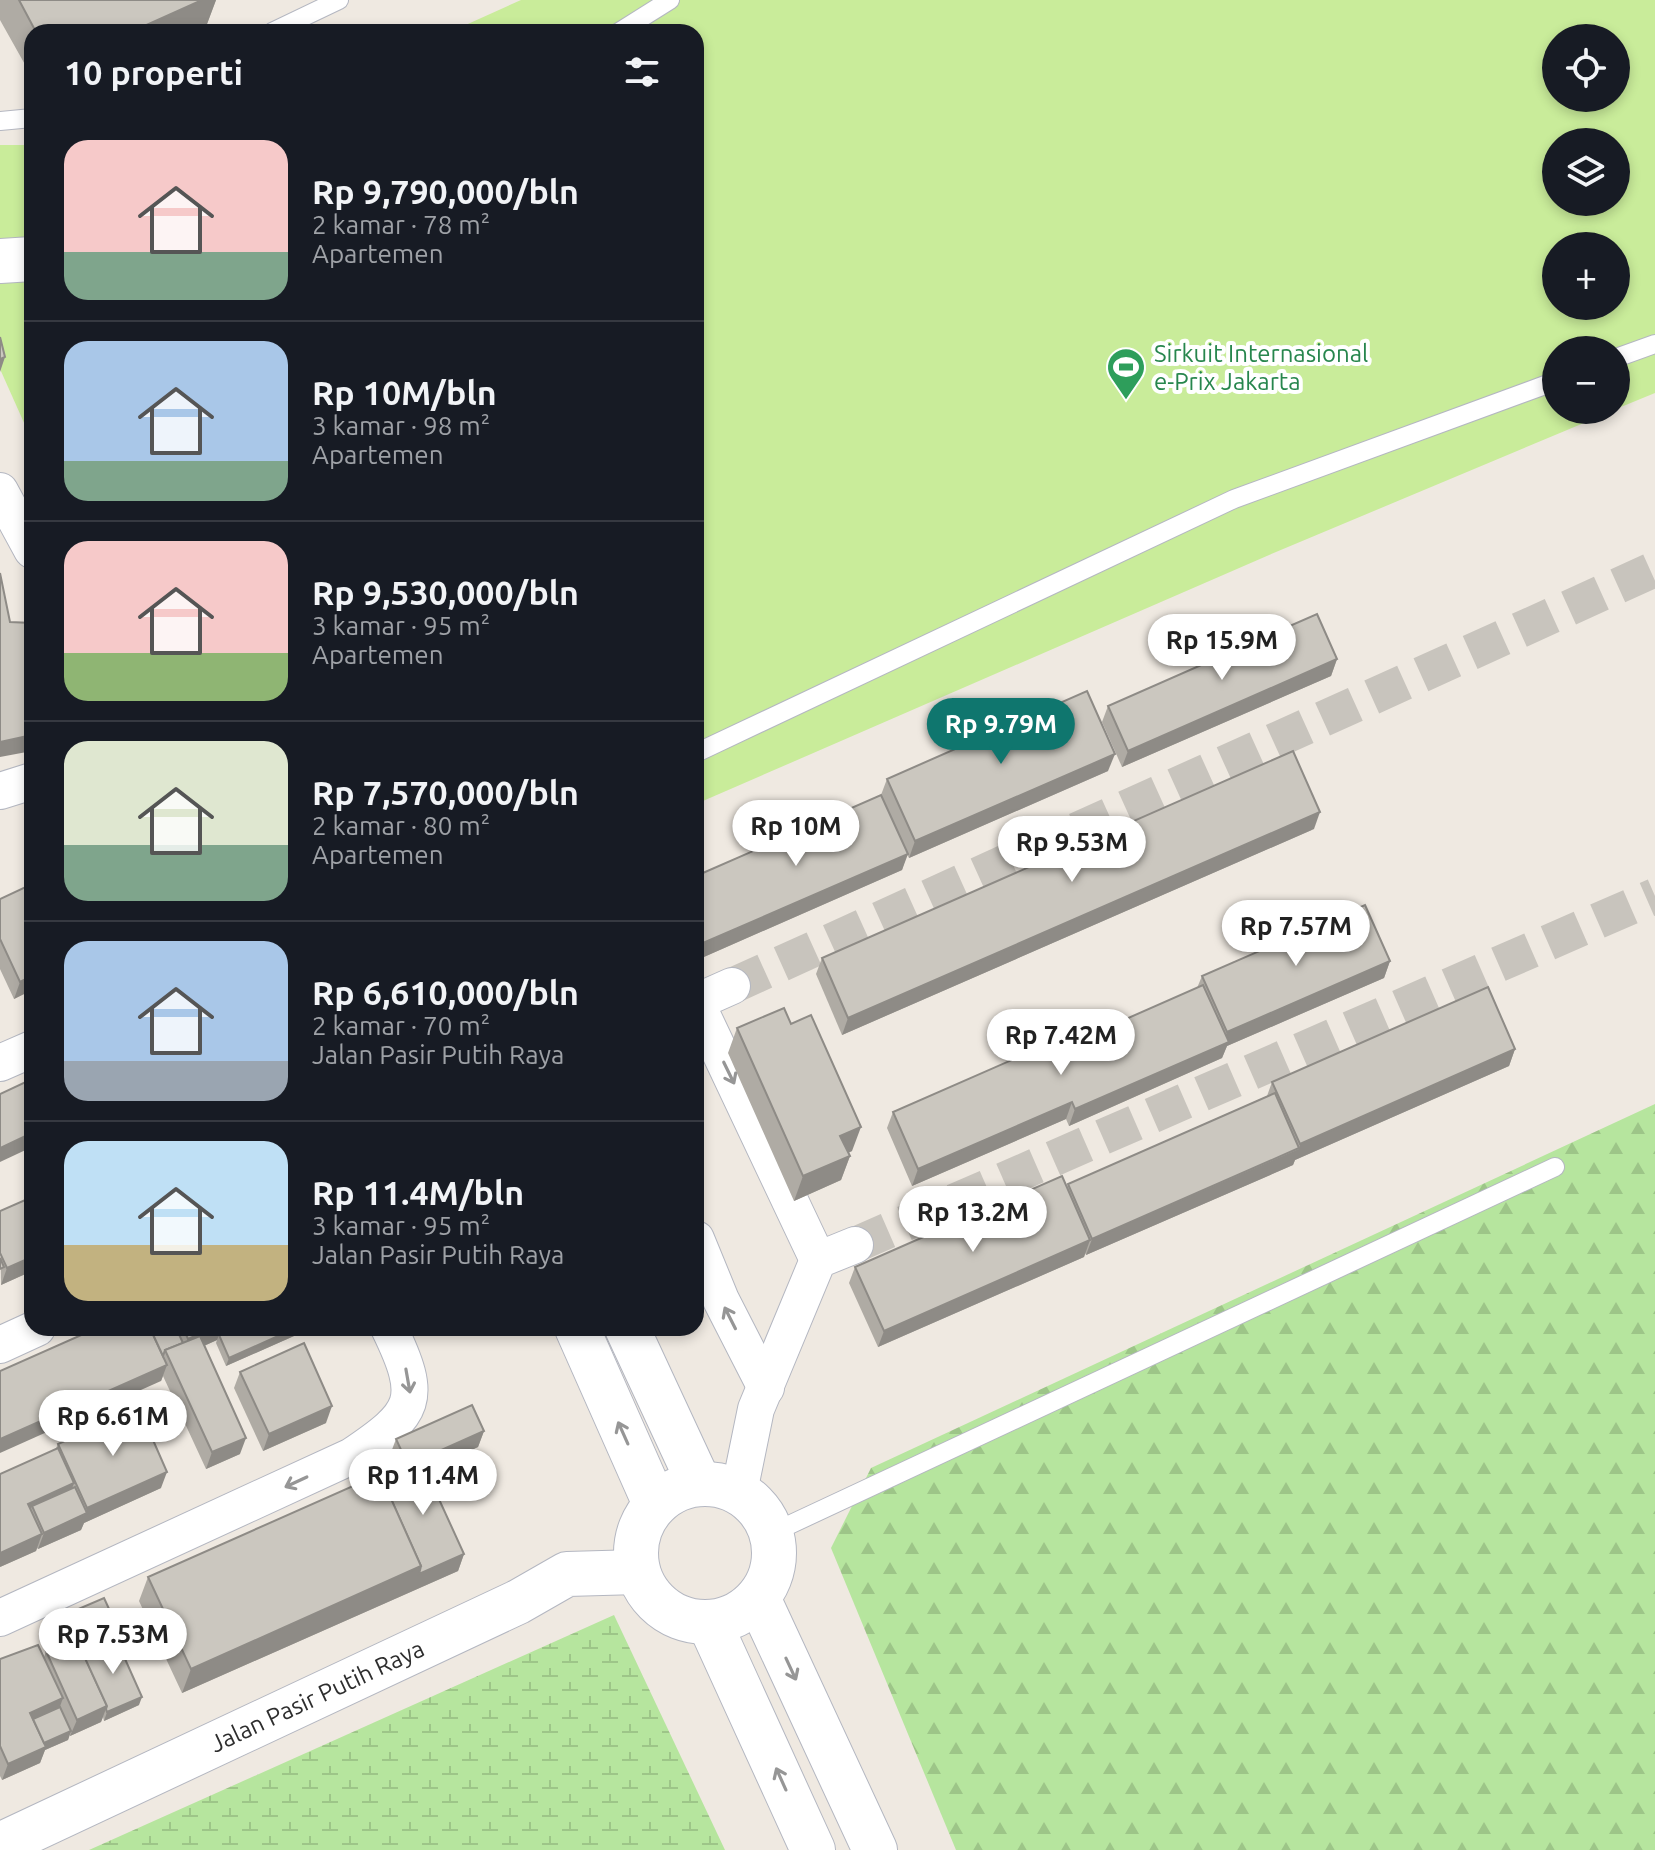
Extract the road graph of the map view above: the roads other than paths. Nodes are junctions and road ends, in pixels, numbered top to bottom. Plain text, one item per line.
1 (339, 0) edge
2 (670, 0) edge
3 (289, 24) edge
4 (632, 24) edge
5 (24, 119) edge
6 (0, 121) edge
7 (24, 260) edge
8 (0, 261) edge
9 (1655, 344) edge
10 (1630, 353) edge
11 (1542, 386) edge
12 (0, 491) edge
13 (24, 535) edge
14 (704, 749) edge
15 (24, 784) edge
16 (0, 791) edge
17 (732, 986) tunnel mouth
18 (704, 998) edge
19 (704, 1019) edge
20 (24, 1052) edge
21 (0, 1063) edge
22 (1555, 1167) dead end
23 (855, 1245) tunnel mouth
24 (704, 1259) edge
25 (818, 1260) junction
26 (24, 1334) edge
27 (392, 1336) edge
28 (581, 1336) edge
29 (632, 1336) edge
30 (0, 1345) edge
31 (766, 1388) junction
32 (719, 1488) junction
33 (655, 1504) junction
34 (772, 1533) junction
35 (638, 1572) junction
36 (758, 1598) junction
37 (0, 1618) edge
38 (709, 1622) junction
39 (0, 1845) edge
40 (813, 1850) edge
41 (875, 1850) edge

1 - 3 lane
2 - 4 lane
5 - 6 lane
7 - 8 street
9 - 10 lane
11 - 14 lane
12 - 13 street
15 - 16 street
17 - 18 street
19 -> 25 street
20 - 21 street
22 - 34 lane
23 - 25 street
31 -> 24 street
25 - 31 street
26 - 30 street
27 -> 37 street
33 -> 28 street
29 - 32 street
31 - 32 street
32 - 33 street
32 - 34 street
33 - 35 street
34 - 36 street
35 - 38 street
35 - 39 street, Jalan Pasir Putih Raya
36 - 38 street
36 -> 41 street
40 -> 38 street

